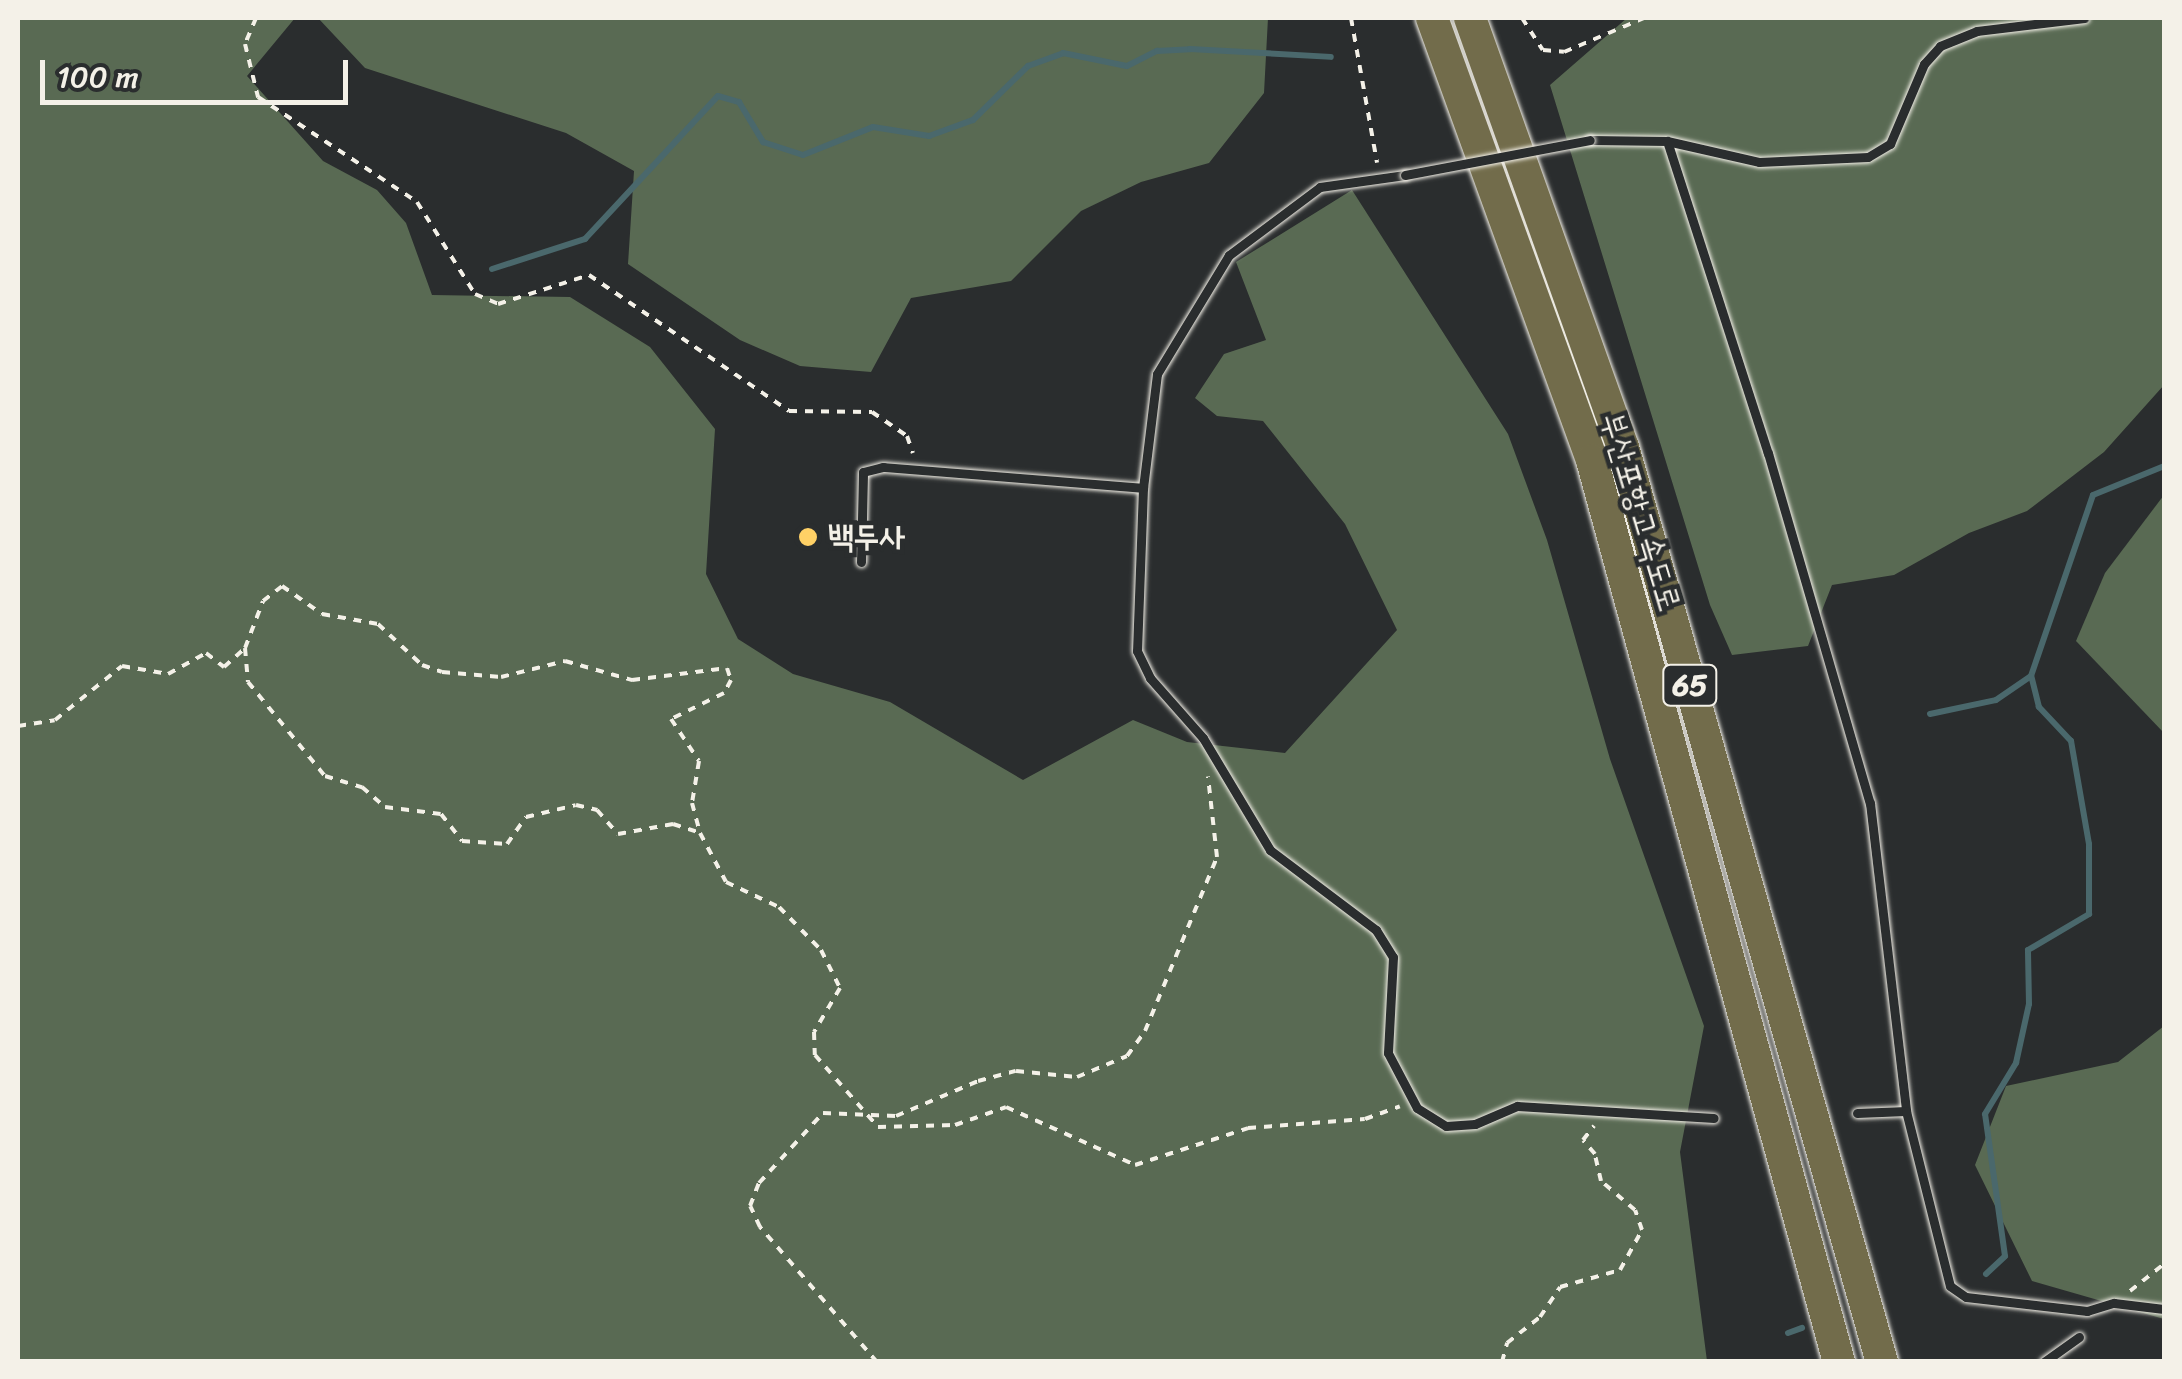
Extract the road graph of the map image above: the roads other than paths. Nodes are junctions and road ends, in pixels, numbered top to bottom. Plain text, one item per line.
1 (1432, 18) edge
2 (1470, 18) edge
3 (2084, 18) edge
4 (1666, 140) junction
5 (1143, 488) junction
6 (862, 562) dead end
7 (1906, 1111) junction
8 (1857, 1113) dead end
9 (1714, 1118) dead end
10 (2164, 1309) edge
11 (2079, 1337) dead end
12 (1839, 1362) edge
13 (1882, 1362) edge
14 (2044, 1362) edge

1 - 12 highway, 부산포항고속도로 / 65
2 - 13 highway, 부산포항고속도로 / 65
3 - 4 lane
4 - 5 lane, bridge
4 - 7 lane
5 - 6 lane
5 - 9 lane
7 - 8 lane
7 - 10 lane
11 - 14 lane

